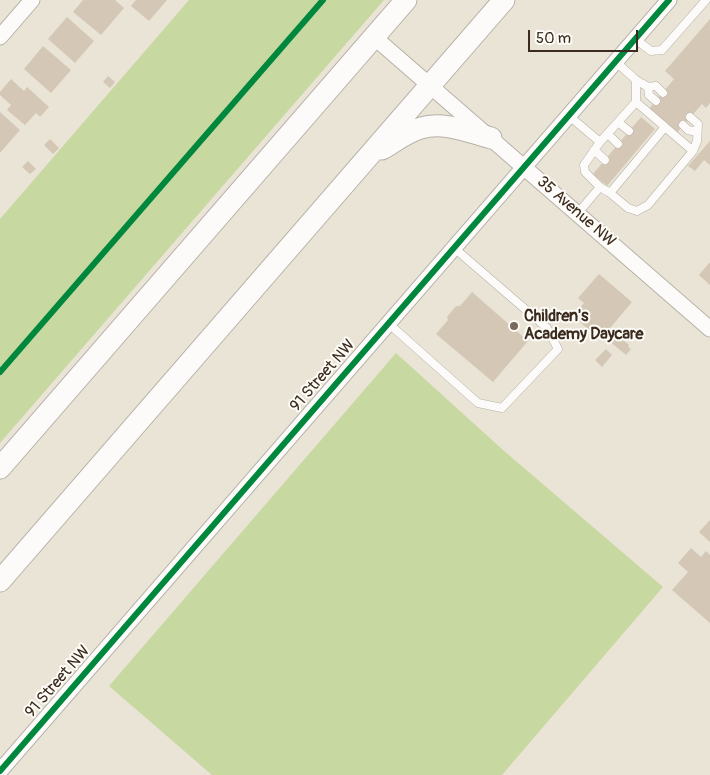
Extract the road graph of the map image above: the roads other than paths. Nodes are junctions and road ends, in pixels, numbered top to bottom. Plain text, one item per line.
1 (32, 0) edge
2 (406, 0) edge
3 (504, 0) edge
4 (669, 0) edge
5 (706, 0) edge
6 (0, 37) edge
7 (374, 37) junction
8 (635, 39) junction
9 (616, 61) junction
10 (636, 80) junction
11 (430, 86) junction
12 (648, 88) junction
13 (663, 93) dead end
14 (656, 101) dead end
15 (636, 102) junction
16 (568, 115) junction
17 (690, 117) dead end
18 (618, 122) junction
19 (683, 126) dead end
20 (664, 127) junction
21 (629, 131) dead end
22 (697, 132) junction
23 (608, 134) junction
24 (491, 138) junction
25 (600, 142) junction
26 (618, 144) dead end
27 (594, 150) junction
28 (693, 151) junction
29 (367, 158) junction
30 (605, 160) dead end
31 (523, 166) junction
32 (600, 187) junction
33 (610, 193) junction
34 (578, 214) junction
35 (453, 247) junction
36 (388, 323) junction
37 (710, 329) edge
38 (0, 468) edge
39 (0, 581) edge
40 (0, 770) edge

1 - 6 street
2 - 7 main road
3 - 11 main road
4 - 8 street, 91 Street NW
5 - 8 lane
7 - 11 street, 35 Avenue NW
7 - 38 main road
8 - 9 street, 91 Street NW
9 - 10 lane
9 - 16 street, 91 Street NW
10 - 12 lane
10 - 15 lane
11 - 24 street, 35 Avenue NW
11 - 29 main road
12 - 13 lane
12 - 14 lane
15 - 18 lane
15 - 20 lane
16 - 25 lane
16 - 31 street, 91 Street NW
17 - 22 lane
18 - 21 lane
18 - 23 lane
19 - 22 lane
20 - 28 lane
20 - 33 lane
22 - 28 lane
23 - 25 lane
23 - 26 lane
24 - 29 main road
24 - 31 street, 35 Avenue NW
25 - 27 lane
27 - 30 lane
27 - 32 lane
28 - 33 lane
29 - 39 main road
31 - 34 street, 35 Avenue NW
31 - 35 street, 91 Street NW
32 - 33 lane
32 - 34 lane
34 - 37 street, 35 Avenue NW
35 - 36 street, 91 Street NW
35 - 36 lane
36 - 40 street, 91 Street NW

